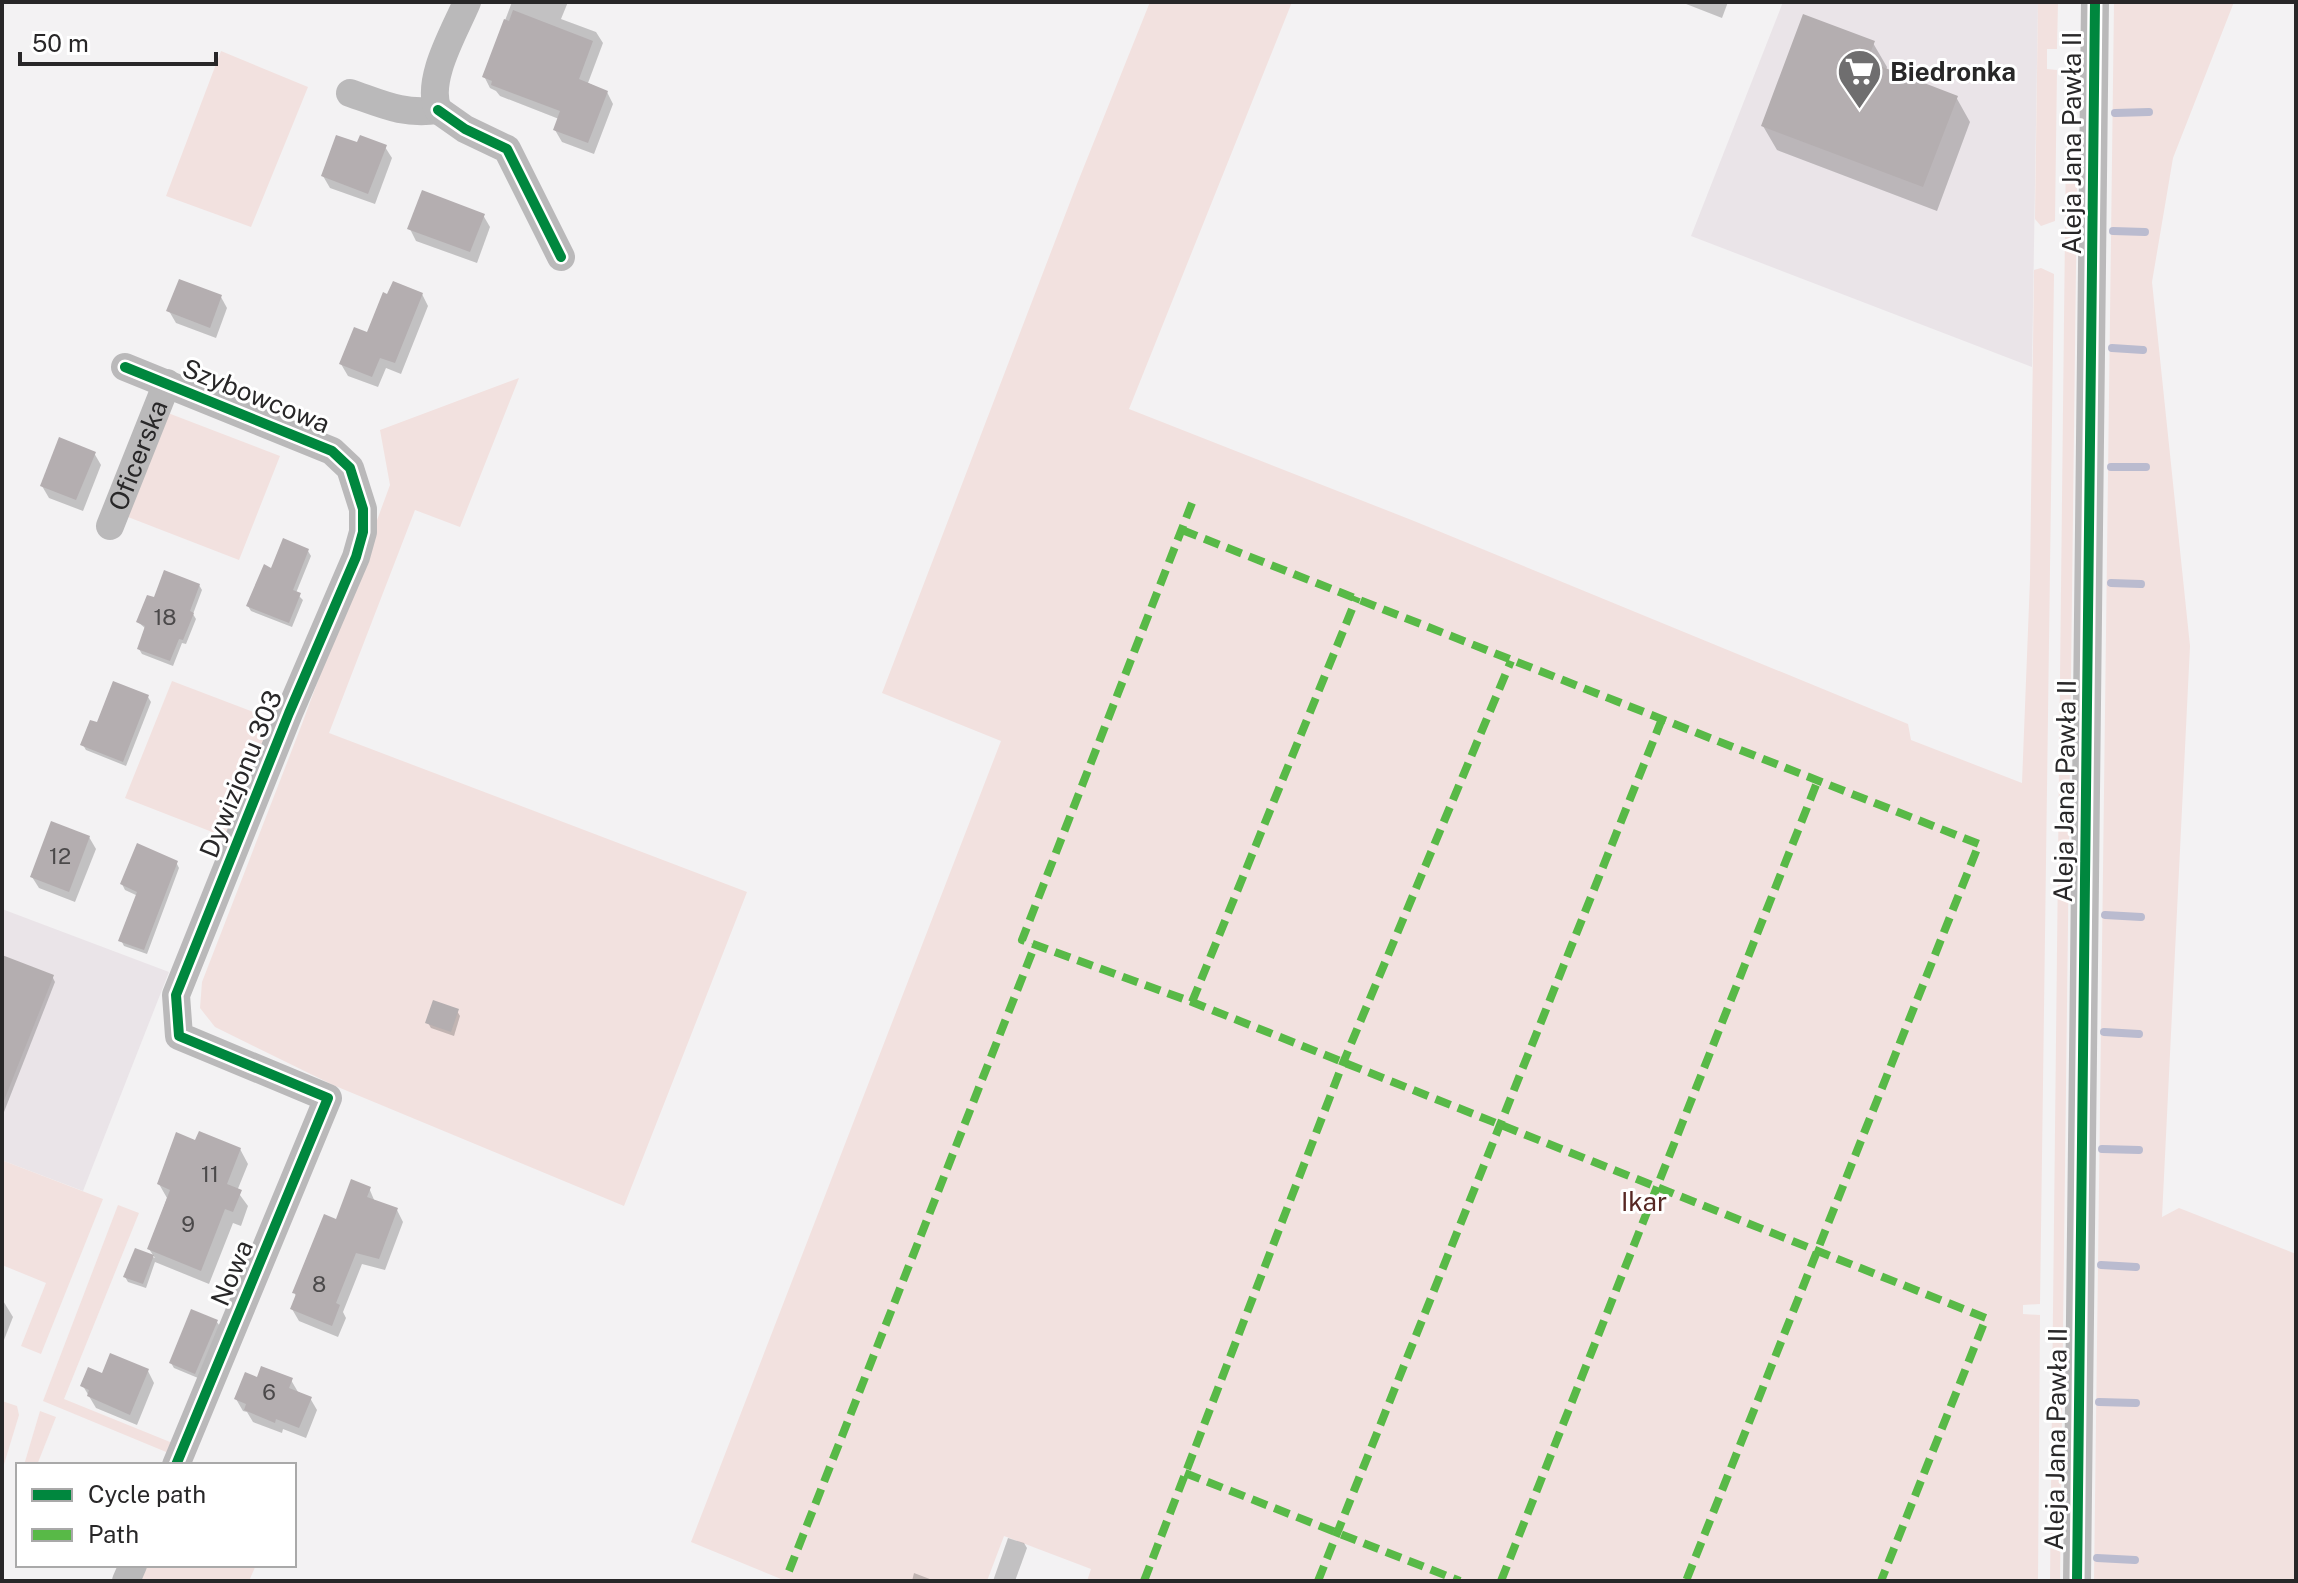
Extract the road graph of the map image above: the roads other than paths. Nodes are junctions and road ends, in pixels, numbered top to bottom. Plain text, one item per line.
1 (467, 2) edge
2 (2095, 2) edge
3 (350, 93) dead end
4 (438, 110) junction
5 (561, 257) dead end
6 (125, 367) dead end
7 (167, 383) junction
8 (110, 526) dead end
9 (363, 532) joint
10 (328, 1098) joint
11 (177, 1463) edge
12 (2077, 1581) edge

1 - 4 street
2 - 12 street, Aleja Jana Pawła II
3 - 4 street
4 - 5 street
6 - 7 street, Szybowcowa
7 - 8 street, Oficerska
7 - 9 street, Szybowcowa
9 - 10 street, Dywizjonu 303
10 - 11 street, Nowa

